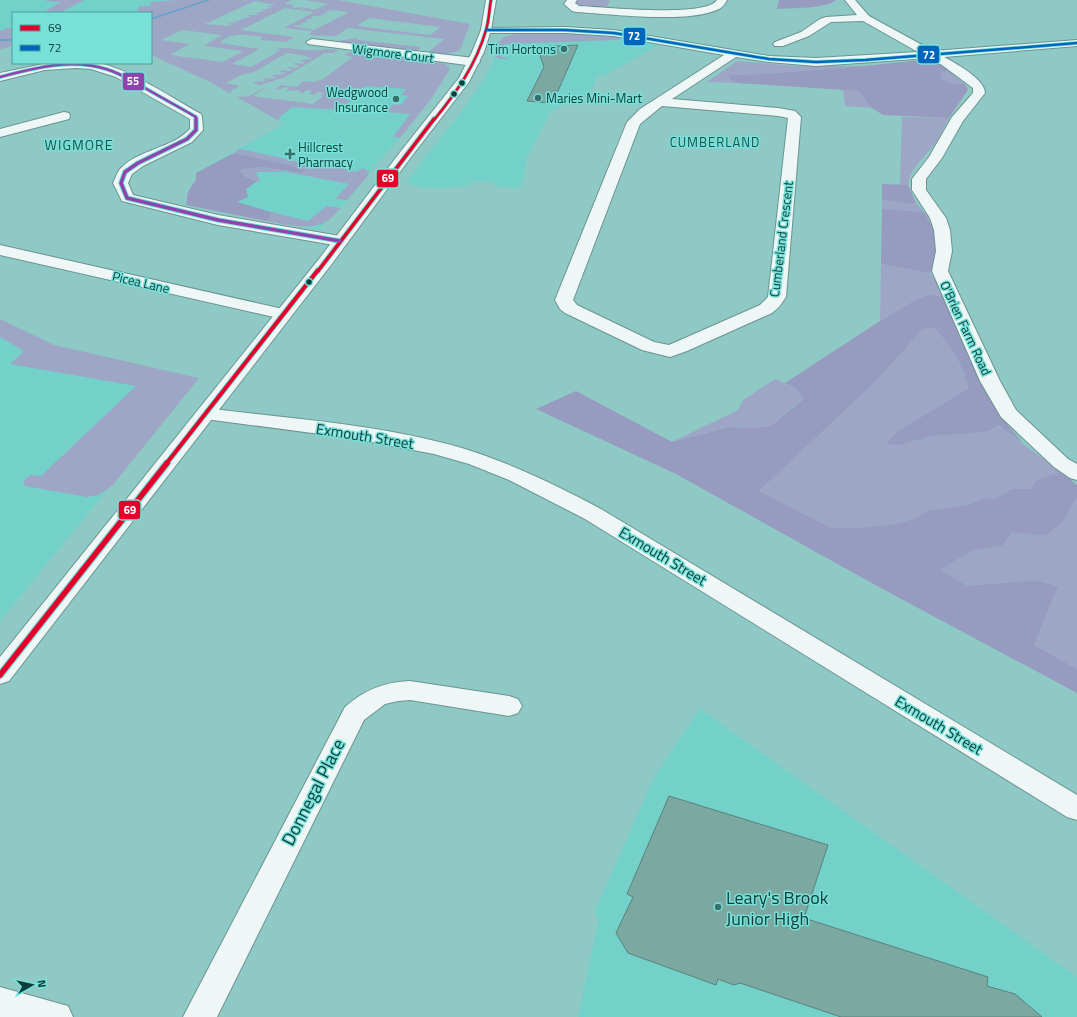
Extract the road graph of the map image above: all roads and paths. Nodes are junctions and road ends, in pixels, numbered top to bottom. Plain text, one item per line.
1 (491, 0) edge
2 (572, 0) edge
3 (610, 0) edge
4 (722, 0) edge
5 (850, 0) edge
6 (605, 10) junction
7 (865, 18) junction
8 (486, 30) junction
9 (312, 42) dead end
10 (1077, 43) edge
11 (779, 44) dead end
12 (733, 54) junction
13 (931, 54) junction
14 (474, 62) junction
15 (0, 77) edge
16 (660, 102) junction
17 (64, 116) dead end
18 (0, 133) edge
19 (340, 241) junction
20 (0, 250) edge
21 (283, 314) junction
22 (205, 414) junction
23 (1077, 474) edge
24 (0, 675) edge
25 (509, 706) dead end
26 (1077, 809) edge
27 (0, 1002) edge
28 (56, 1017) edge
29 (200, 1017) edge

1 - 8 street
2 - 6 street
3 - 6 street
4 - 6 street
5 - 7 street
7 - 11 street
7 - 13 street
8 - 12 street
8 - 14 street
9 - 14 street, Wigmore Court
10 - 13 street
12 - 13 street
12 - 16 street, Cumberland Crescent
13 - 23 street, O'Brien Farm Road
14 - 19 street
15 - 19 street
16 - 16 street, Cumberland Crescent
17 - 18 street
19 - 21 street
20 - 21 street, Picea Lane
21 - 22 street
22 - 24 street
22 - 26 street, Exmouth Street
25 - 29 street, Donnegal Place
27 - 28 street

